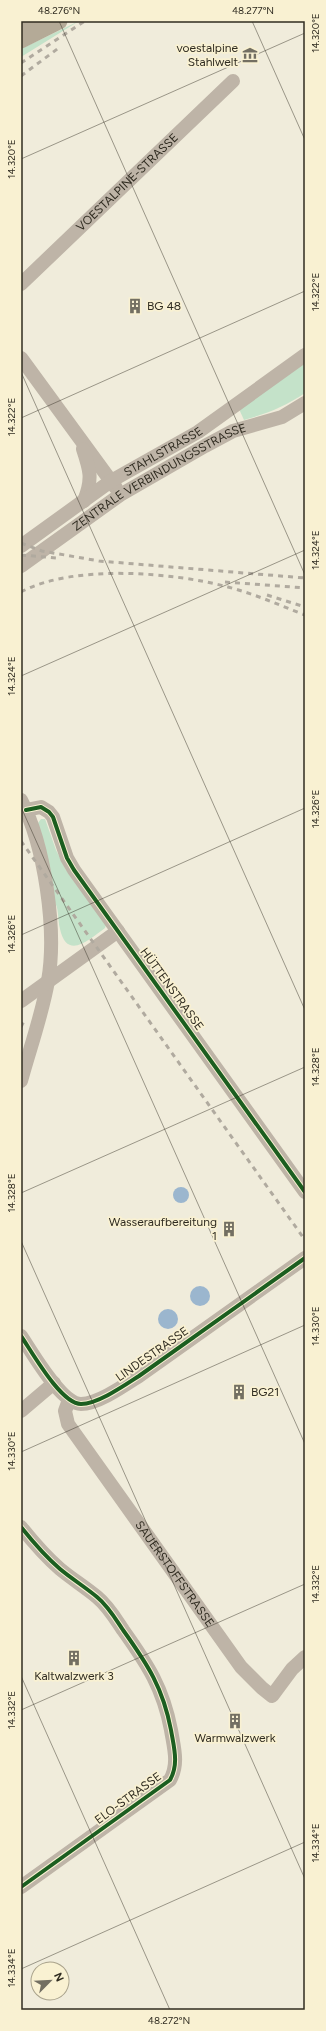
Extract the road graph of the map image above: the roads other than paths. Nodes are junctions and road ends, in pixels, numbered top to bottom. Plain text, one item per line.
1 (30, 21) edge
2 (59, 21) edge
3 (21, 25) edge
4 (21, 40) edge
5 (233, 82) dead end
6 (21, 284) edge
7 (305, 355) edge
8 (21, 358) edge
9 (305, 403) edge
10 (78, 436) junction
11 (111, 481) junction
12 (120, 495) junction
13 (84, 501) junction
14 (21, 546) edge
15 (21, 566) edge
16 (23, 805) edge
17 (118, 931) junction
18 (48, 981) junction
19 (21, 1001) edge
20 (21, 1081) edge
21 (305, 1192) edge
22 (305, 1258) edge
23 (21, 1336) edge
24 (54, 1384) junction
25 (69, 1400) junction
26 (21, 1411) edge
27 (21, 1527) edge
28 (305, 1657) edge
29 (21, 1886) edge

1 - 3 main road
2 - 4 main road
5 - 6 street, VOESTALPINE-STRASSE
7 - 11 street, STAHLSTRASSE
8 - 10 street
9 - 12 street, ZENTRALE VERBINDUNGSSTRASSE
10 - 11 street
10 - 13 street
11 - 12 street
11 - 13 street, STAHLSTRASSE
12 - 15 street, ZENTRALE VERBINDUNGSSTRASSE
13 - 14 street, STAHLSTRASSE
16 - 17 street, HÜTTENSTRASSE
16 - 18 street
17 - 18 street
17 - 21 street, HÜTTENSTRASSE
18 - 19 street
18 - 20 street
22 - 25 street, LINDESTRASSE
23 - 24 street
24 - 25 street
24 - 26 street
25 - 28 street, SAUERSTOFFSTRASSE
27 - 29 street, ELO-STRASSE

